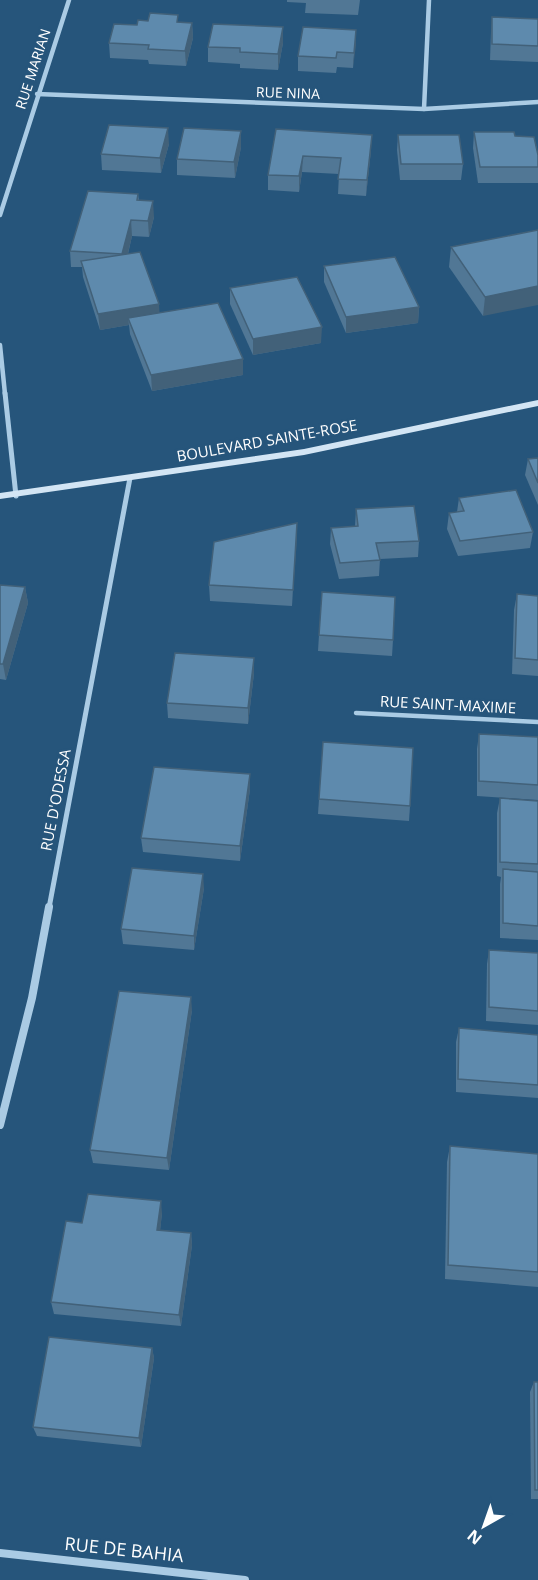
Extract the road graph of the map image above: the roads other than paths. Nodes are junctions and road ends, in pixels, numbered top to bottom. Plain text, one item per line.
1 (69, 0) edge
2 (429, 0) edge
3 (37, 94) junction
4 (538, 102) edge
5 (424, 108) junction
6 (0, 215) edge
7 (0, 345) edge
8 (538, 403) edge
9 (130, 478) junction
10 (0, 496) edge
11 (16, 496) junction
12 (356, 713) dead end
13 (538, 722) edge
14 (0, 1125) edge
15 (0, 1553) edge
16 (245, 1580) edge

1 - 3 street, RUE MARIAN
2 - 5 street
3 - 5 street, RUE NINA
3 - 6 street, RUE MARIAN
4 - 5 street, RUE NINA
7 - 11 street
8 - 9 street, BOULEVARD SAINTE-ROSE
9 - 11 street, BOULEVARD SAINTE-ROSE
9 - 14 street, RUE D'ODESSA
10 - 11 street, BOULEVARD SAINTE-ROSE
12 - 13 lane, RUE SAINT-MAXIME
15 - 16 street, RUE DE BAHIA

